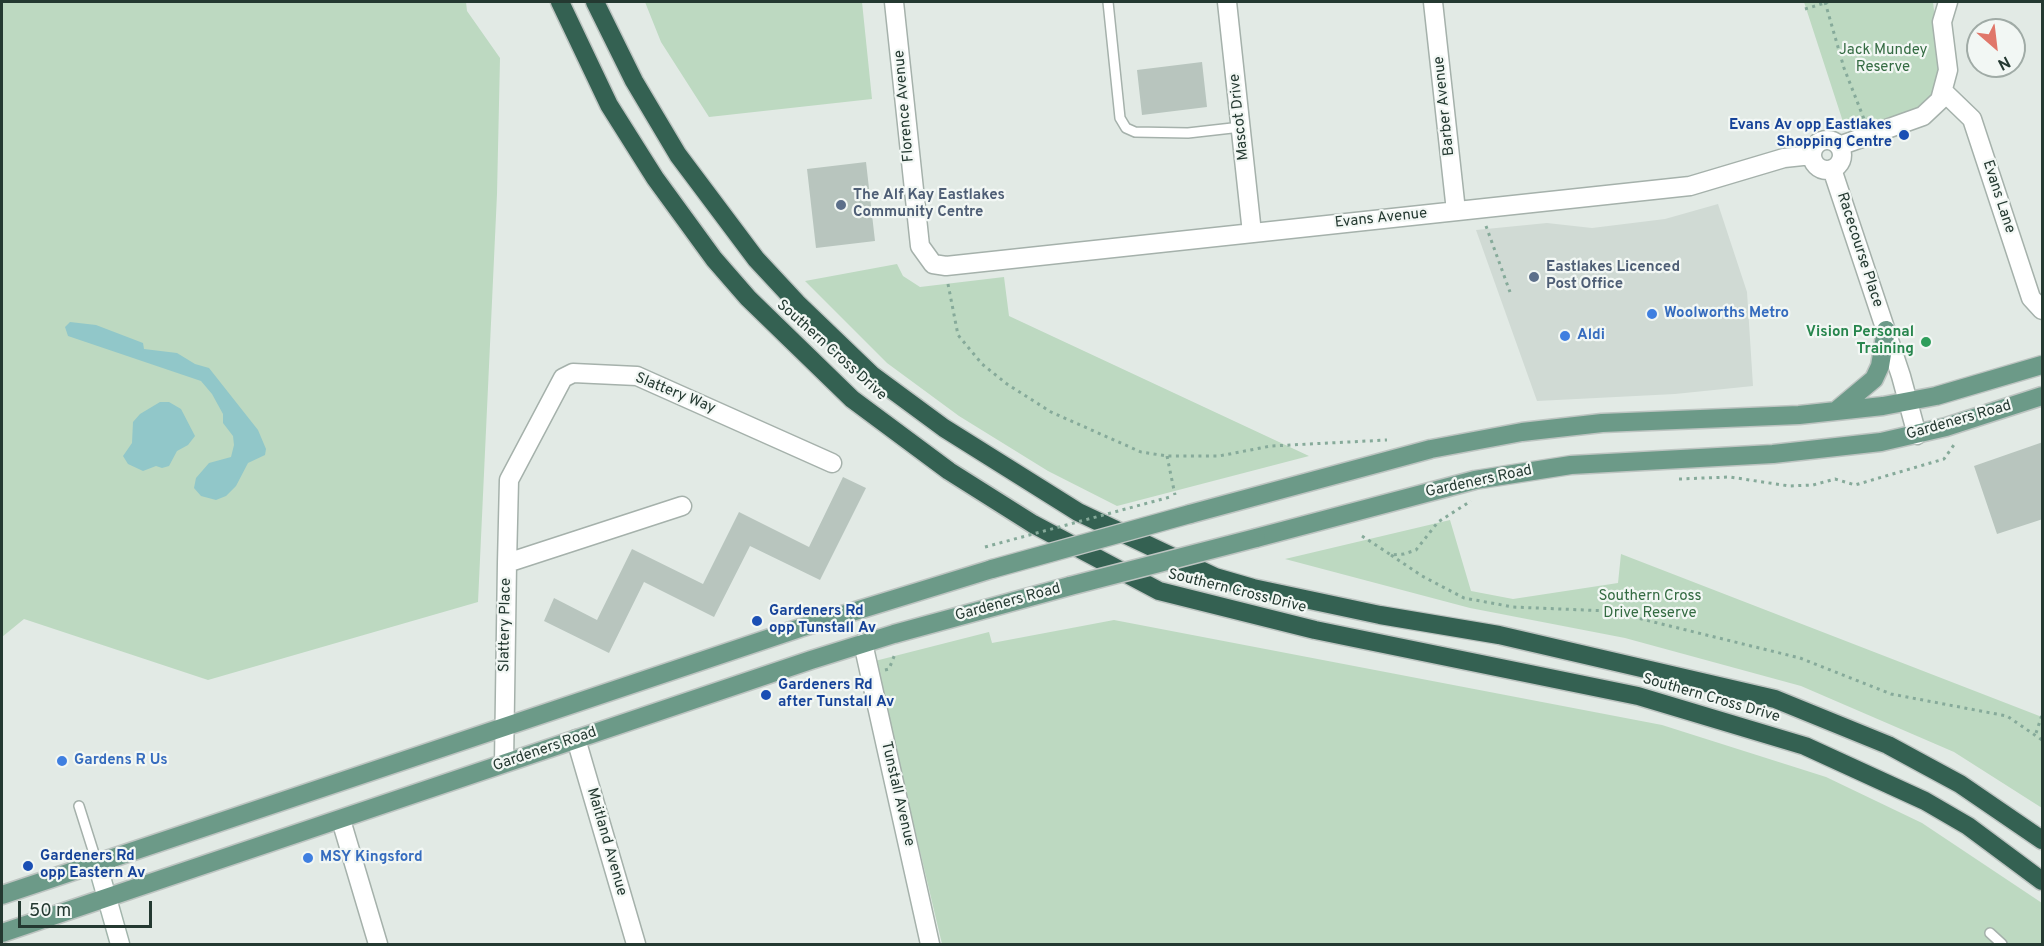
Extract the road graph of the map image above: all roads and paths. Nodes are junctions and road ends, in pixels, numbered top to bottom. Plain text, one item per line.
1 (560, 2) edge
2 (595, 2) edge
3 (894, 2) edge
4 (1108, 2) edge
5 (1227, 2) edge
6 (1433, 2) edge
7 (1826, 2) edge
8 (1948, 2) edge
9 (1805, 9) dead end
10 (1944, 92) junction
11 (1866, 124) dead end
12 (1241, 128) junction
13 (1839, 146) junction
14 (1812, 155) junction
15 (1832, 169) junction
16 (1456, 211) junction
17 (1486, 226) dead end
18 (1252, 233) junction
19 (946, 266) junction
20 (1510, 292) dead end
21 (2043, 310) edge
22 (1886, 330) junction
23 (2043, 365) edge
24 (2043, 396) edge
25 (1908, 401) junction
26 (1836, 411) junction
27 (1917, 435) junction
28 (1960, 437) dead end
29 (1387, 440) dead end
30 (1167, 456) junction
31 (832, 463) dead end
32 (1677, 479) dead end
33 (1175, 495) dead end
34 (1170, 497) dead end
35 (1479, 498) dead end
36 (682, 506) dead end
37 (1362, 536) dead end
38 (985, 548) dead end
39 (1391, 555) junction
40 (507, 563) junction
41 (863, 643) junction
42 (2043, 715) edge
43 (504, 725) junction
44 (2036, 733) junction
45 (576, 739) junction
46 (2043, 740) edge
47 (504, 763) junction
48 (79, 806) dead end
49 (341, 820) junction
50 (2043, 840) edge
51 (97, 862) junction
52 (2043, 881) edge
53 (2, 895) edge
54 (107, 898) junction
55 (2, 933) edge
56 (1990, 933) dead end
57 (120, 945) edge
58 (378, 945) edge
59 (636, 945) edge
60 (930, 945) edge
61 (2002, 945) edge

1 - 52 highway, Southern Cross Drive
2 - 50 highway, Southern Cross Drive
3 - 19 street, Florence Avenue
4 - 12 lane
5 - 12 street, Mascot Drive
6 - 16 street, Barber Avenue
7 - 9 path
7 - 11 path
8 - 10 street
10 - 13 street
10 - 21 street, Evans Lane
12 - 18 street, Mascot Drive
13 - 14 street
13 - 15 street
14 - 15 street
14 - 16 street, Evans Avenue
15 - 22 street, Racecourse Place
16 - 18 street, Evans Avenue
17 - 20 path
18 - 19 street, Evans Avenue
19 - 30 path
22 - 25 street, Racecourse Place
22 - 26 main road
23 - 25 main road, Gardeners Road
24 - 27 main road, Gardeners Road
25 - 26 main road, Gardeners Road
25 - 27 street, Racecourse Place
26 - 43 main road, Gardeners Road, bridge
27 - 41 main road, Gardeners Road, bridge
28 - 32 path, Gardeners Road
29 - 30 path
30 - 33 path
31 - 40 street, Slattery Way
34 - 38 path, bridge
35 - 39 path, Gardeners Road
36 - 40 street, Slattery Place
37 - 39 path
39 - 44 path
40 - 43 street, Slattery Place
41 - 45 main road, Gardeners Road
41 - 60 street, Tunstall Avenue
42 - 44 path
43 - 47 street, Slattery Place
43 - 51 main road, Gardeners Road
44 - 46 path
45 - 47 main road, Gardeners Road
45 - 59 street, Maitland Avenue
47 - 49 main road, Gardeners Road
48 - 51 lane
49 - 54 main road, Gardeners Road
49 - 58 street
51 - 53 main road, Gardeners Road
51 - 54 street
54 - 55 main road, Gardeners Road
54 - 57 street
56 - 61 lane

